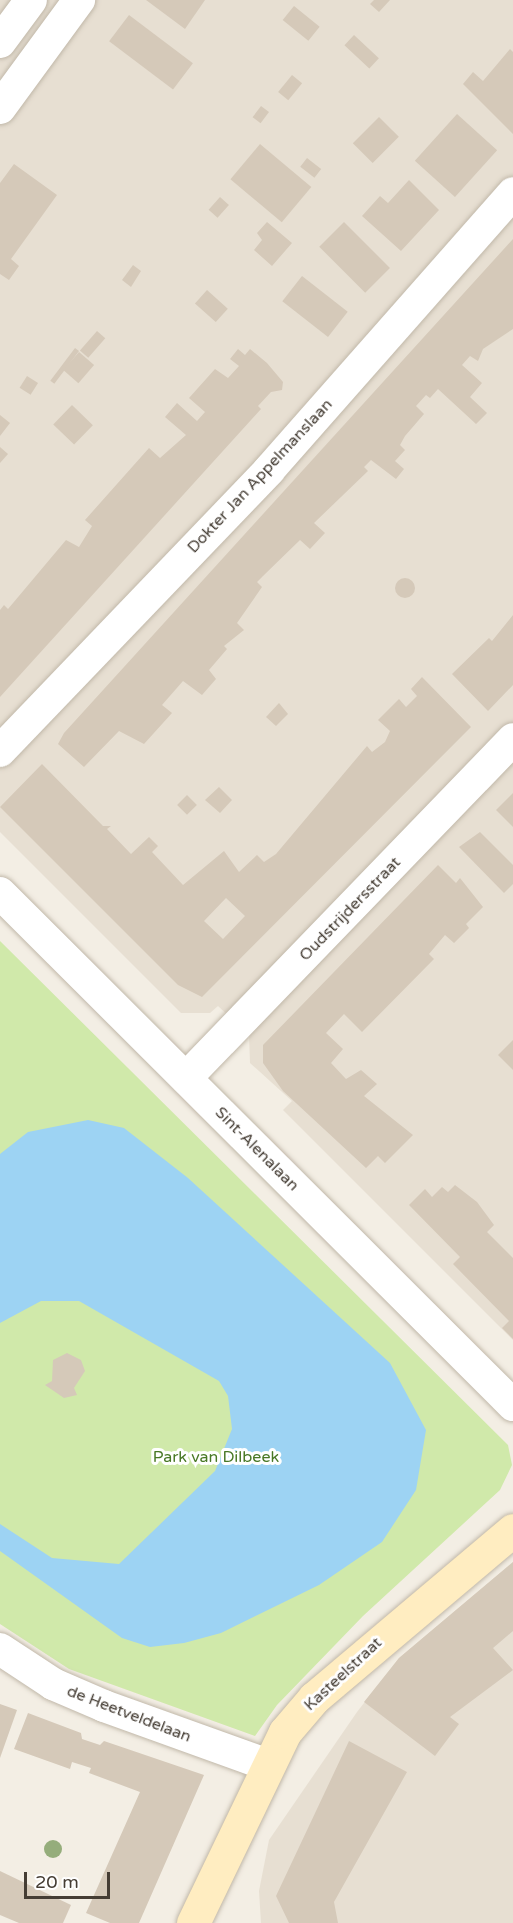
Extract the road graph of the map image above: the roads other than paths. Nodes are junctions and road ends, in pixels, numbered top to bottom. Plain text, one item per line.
1 (31, 0) edge
2 (80, 0) edge
3 (0, 42) edge
4 (0, 108) edge
5 (513, 193) edge
6 (513, 739) edge
7 (0, 751) edge
8 (0, 893) edge
9 (186, 1078) junction
10 (513, 1405) edge
11 (513, 1530) edge
12 (0, 1649) edge
13 (265, 1764) junction
14 (193, 1923) edge

1 - 3 street
2 - 4 street
5 - 7 street, Dokter Jan Appelmanslaan
6 - 9 street, Oudstrijdersstraat
8 - 9 street, Sint-Alenalaan
9 - 10 street, Sint-Alenalaan
11 - 13 street, Kasteelstraat
12 - 13 street, de Heetveldelaan
13 - 14 street, Kasteelstraat

